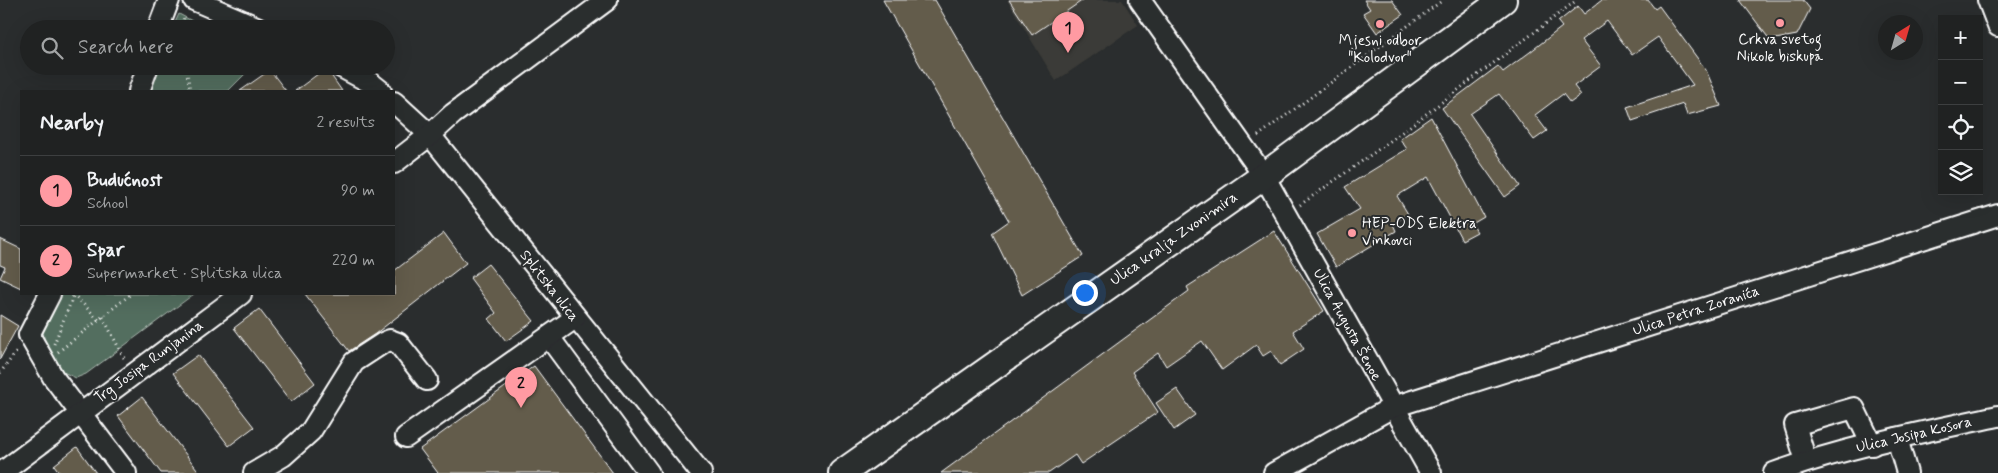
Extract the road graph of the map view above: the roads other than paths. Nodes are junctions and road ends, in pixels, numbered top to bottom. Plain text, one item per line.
1 (169, 0) edge
2 (194, 0) edge
3 (607, 0) edge
4 (1140, 0) edge
5 (1503, 0) edge
6 (1988, 0) edge
7 (161, 20) edge
8 (240, 20) edge
9 (1998, 26) edge
10 (145, 75) edge
11 (356, 75) edge
12 (139, 90) edge
13 (380, 90) edge
14 (395, 103) edge
15 (430, 135) junction
16 (395, 162) edge
17 (1264, 176) junction
18 (1998, 215) edge
19 (49, 295) edge
20 (240, 295) edge
21 (575, 318) junction
22 (548, 337) junction
23 (427, 380) dead end
24 (1393, 407) junction
25 (80, 412) junction
26 (1998, 416) edge
27 (406, 437) dead end
28 (1896, 438) junction
29 (1872, 445) junction
30 (1806, 462) junction
31 (643, 471) edge
32 (1, 473) edge
33 (126, 473) edge
34 (254, 473) edge
35 (701, 473) edge
36 (842, 473) edge
37 (1274, 473) edge
38 (1431, 473) edge
39 (1774, 473) edge
40 (1907, 473) edge

1 - 7 street
2 - 8 street
3 - 15 street
4 - 17 street, Ulica Augusta Šenoe
5 - 17 main road, Ulica kralja Zvonimira
6 - 9 street
10 - 12 street
11 - 13 street
14 - 15 street, Splitska ulica
15 - 16 street
15 - 21 street, Splitska ulica
17 - 24 street, Ulica Augusta Šenoe
17 - 36 main road, Ulica kralja Zvonimira
18 - 24 street, Ulica Petra Zoranića
19 - 25 street, Trg Josipa Runjanina
20 - 25 street, Trg Josipa Runjanina
21 - 22 street
21 - 35 street, Splitska ulica
22 - 27 street
22 - 31 street
23 - 34 street
24 - 37 street, Ulica Petra Zoranića
24 - 38 street, Ulica Augusta Šenoe
25 - 32 street, Trg Josipa Runjanina
25 - 33 street
26 - 28 street, Ulica Josipa Kosora
28 - 29 street, Ulica Josipa Kosora
28 - 40 street
29 - 30 street, Ulica Josipa Kosora
29 - 30 street
30 - 39 street, Ulica Josipa Kosora

